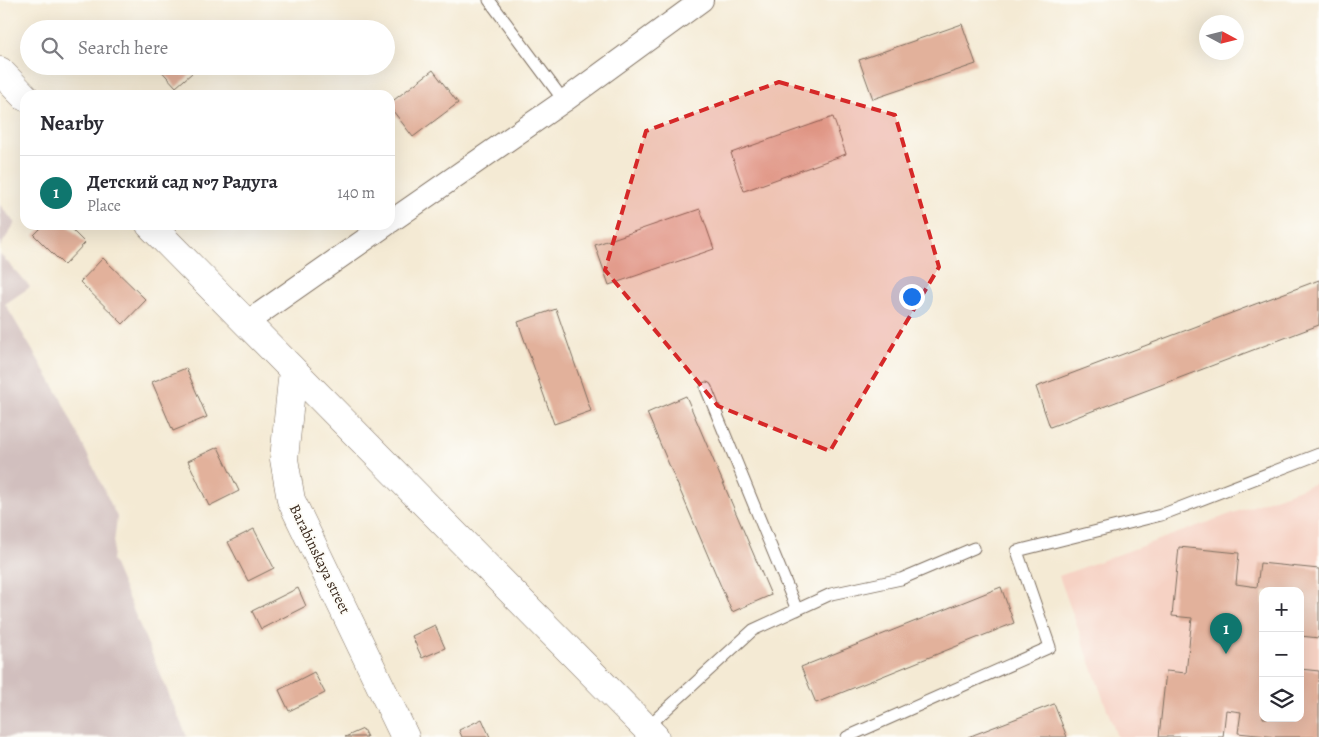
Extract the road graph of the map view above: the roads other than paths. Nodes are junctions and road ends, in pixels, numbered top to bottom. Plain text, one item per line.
1 (489, 0) edge
2 (702, 0) edge
3 (0, 71) edge
4 (20, 92) edge
5 (564, 101) junction
6 (395, 219) edge
7 (155, 230) edge
8 (379, 230) edge
9 (246, 322) junction
10 (294, 370) junction
11 (706, 388) dead end
12 (1319, 454) edge
13 (974, 548) dead end
14 (797, 610) junction
15 (650, 733) edge
16 (405, 737) edge
17 (847, 737) edge

1 - 5 lane
2 - 5 street
3 - 4 main road
5 - 6 street
7 - 9 main road
8 - 9 street
9 - 10 main road
10 - 15 main road
10 - 16 main road, Barabinskaya street
11 - 14 lane
12 - 17 lane
13 - 14 lane
14 - 15 lane

